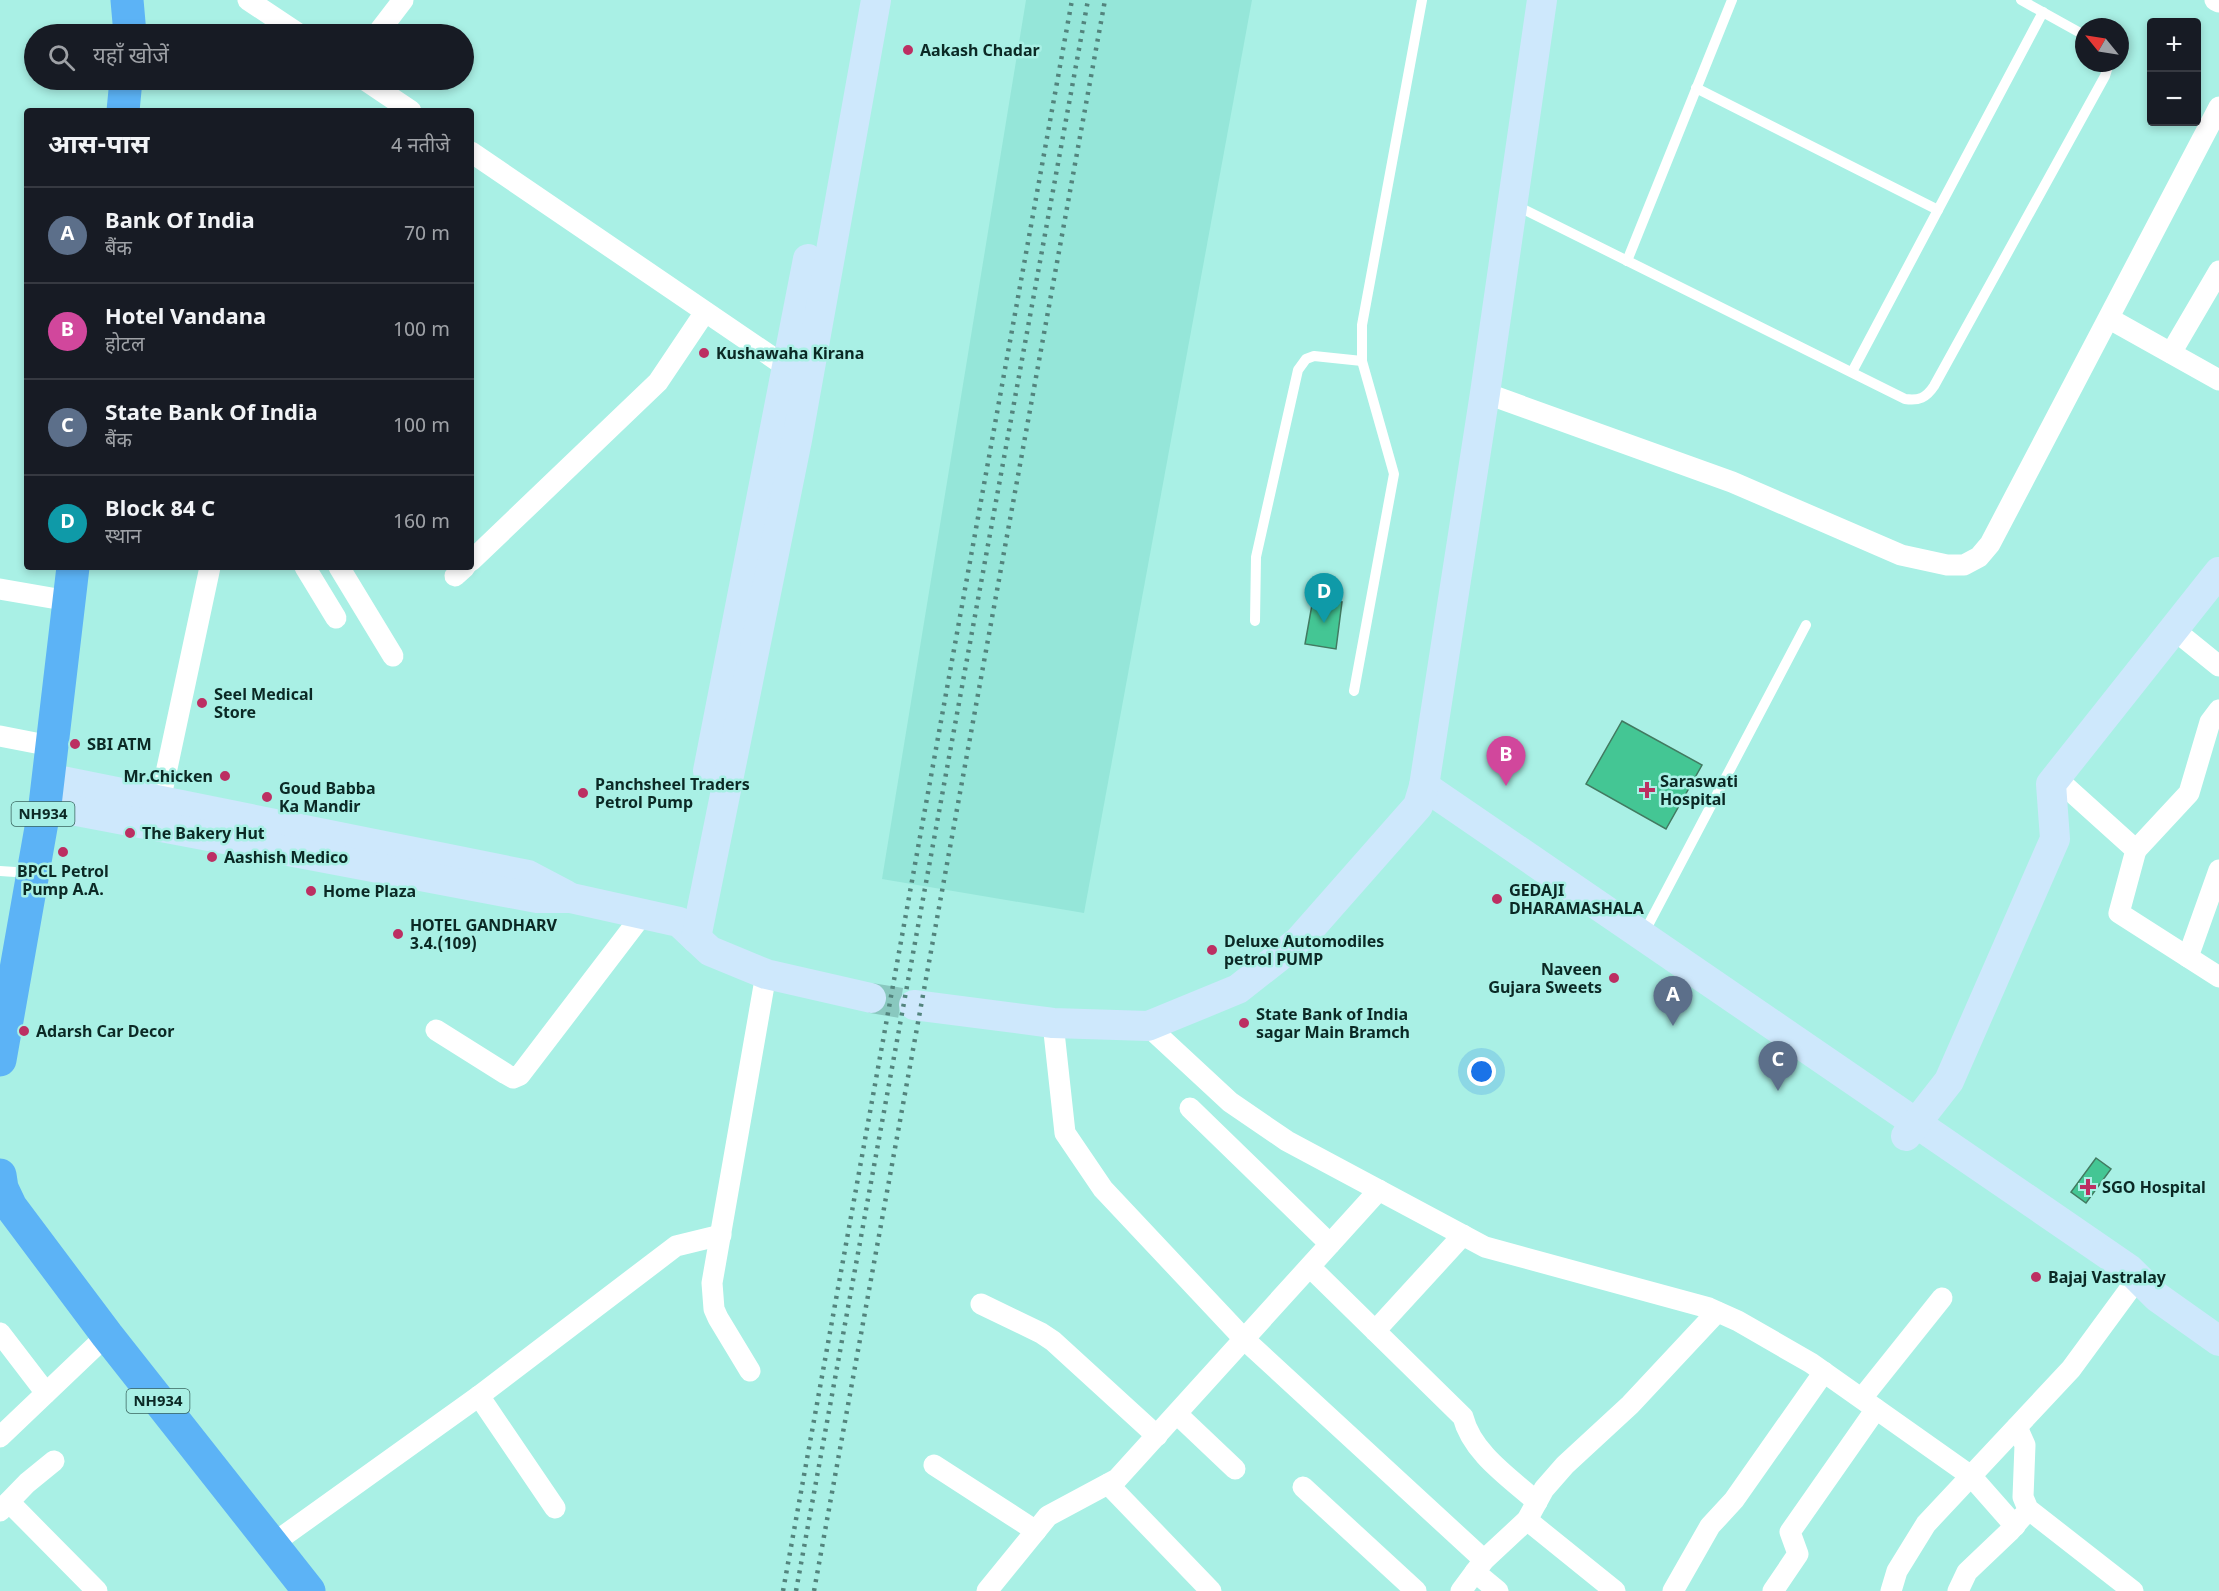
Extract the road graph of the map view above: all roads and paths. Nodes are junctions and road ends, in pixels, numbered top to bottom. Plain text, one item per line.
1 (127, 0) edge
2 (249, 0) edge
3 (403, 0) edge
4 (856, 0) edge
5 (876, 0) edge
6 (1422, 0) edge
7 (1542, 0) edge
8 (1732, 0) edge
9 (2020, 0) edge
10 (2215, 0) edge
11 (2219, 2) edge
12 (2043, 12) junction
13 (129, 24) edge
14 (284, 24) edge
15 (384, 24) edge
16 (2075, 30) edge
17 (2106, 72) edge
18 (1696, 88) junction
19 (125, 90) edge
20 (380, 90) edge
21 (2219, 107) edge
22 (123, 108) edge
23 (407, 108) edge
24 (474, 154) edge
25 (1512, 203) junction
26 (1938, 210) junction
27 (1627, 261) junction
28 (2219, 271) edge
29 (705, 312) junction
30 (2110, 319) junction
31 (2171, 353) junction
32 (1362, 361) junction
33 (788, 369) junction
34 (1852, 372) junction
35 (2219, 381) edge
36 (1485, 393) junction
37 (474, 558) edge
38 (73, 570) edge
39 (209, 570) edge
40 (308, 570) edge
41 (341, 570) edge
42 (2219, 572) edge
43 (0, 589) edge
44 (69, 601) junction
45 (336, 618) dead end
46 (1255, 621) dead end
47 (1806, 625) dead end
48 (2172, 628) junction
49 (393, 656) dead end
50 (2219, 666) edge
51 (1354, 691) dead end
52 (2219, 710) edge
53 (0, 736) edge
54 (51, 746) junction
55 (2055, 777) junction
56 (46, 791) junction
57 (1421, 796) junction
58 (160, 801) junction
59 (2136, 850) junction
60 (2219, 870) edge
61 (0, 871) edge
62 (32, 873) junction
63 (571, 898) junction
64 (643, 914) junction
65 (687, 930) junction
66 (1643, 935) junction
67 (2188, 957) junction
68 (766, 974) junction
69 (2219, 977) edge
70 (871, 998) tunnel mouth
71 (914, 1005) tunnel mouth
72 (1053, 1023) junction
73 (1148, 1026) junction
74 (436, 1030) dead end
75 (0, 1060) edge
76 (1190, 1108) dead end
77 (1912, 1129) junction
78 (4, 1188) edge
79 (1379, 1190) junction
80 (721, 1235) junction
81 (1463, 1235) junction
82 (1330, 1244) junction
83 (1310, 1268) junction
84 (2143, 1294) junction
85 (1942, 1298) dead end
86 (981, 1305) dead end
87 (1717, 1312) junction
88 (1375, 1331) junction
89 (0, 1334) edge
90 (107, 1335) junction
91 (1245, 1340) junction
92 (2219, 1341) edge
93 (750, 1371) dead end
94 (1824, 1372) junction
95 (46, 1393) junction
96 (479, 1396) junction
97 (1869, 1404) junction
98 (1177, 1414) junction
99 (2017, 1427) junction
100 (1157, 1436) junction
101 (0, 1437) edge
102 (54, 1461) dead end
103 (934, 1465) dead end
104 (1235, 1469) dead end
105 (1971, 1476) junction
106 (1108, 1484) junction
107 (1303, 1487) dead end
108 (4, 1507) edge
109 (555, 1508) dead end
110 (2028, 1509) junction
111 (1532, 1511) junction
112 (2015, 1526) junction
113 (1036, 1531) junction
114 (271, 1545) junction
115 (1480, 1566) junction
116 (304, 1589) edge
117 (97, 1591) edge
118 (987, 1591) edge
119 (1211, 1591) edge
120 (1416, 1591) edge
121 (1461, 1591) edge
122 (1498, 1591) edge
123 (1615, 1591) edge
124 (1673, 1591) edge
125 (1773, 1591) edge
126 (1891, 1591) edge
127 (1958, 1591) edge
128 (2133, 1591) edge

1 - 13 highway
2 - 14 street
3 - 15 street
4 - 33 main road
5 - 65 main road
6 - 32 lane
7 - 25 main road
8 - 18 lane
9 - 12 lane
10 - 11 street
12 - 16 lane
12 - 26 lane
17 - 34 lane
18 - 26 lane
18 - 27 lane
19 - 22 highway
20 - 23 street
21 - 30 street
24 - 29 street
25 - 27 lane
25 - 36 main road
26 - 34 lane
27 - 34 lane
28 - 31 street
29 - 33 street
29 - 37 street
30 - 31 street
30 - 36 street
31 - 35 street
32 - 46 lane
32 - 51 lane
33 - 65 main road
36 - 57 main road
38 - 44 highway, NH934
39 - 58 street
40 - 45 street
41 - 49 street
42 - 48 main road
43 - 44 street
44 - 54 highway, NH934
47 - 66 lane
48 - 50 street
48 - 55 main road
52 - 59 street
53 - 54 street
54 - 56 highway, NH934
55 - 59 street
55 - 77 main road
56 - 58 main road
56 - 62 highway, NH934
56 - 63 main road
57 - 66 main road
57 - 73 main road
57 - 77 main road
58 - 63 main road
59 - 67 street
60 - 67 street
61 - 62 lane
62 - 75 highway, NH934
63 - 64 main road
64 - 65 main road
64 - 74 street
65 - 68 main road
66 - 77 main road
67 - 69 street
68 - 70 main road
68 - 80 street
71 - 72 main road
72 - 73 main road
72 - 91 street
73 - 79 street
76 - 82 street
77 - 84 main road
78 - 90 highway, NH934
79 - 81 street
79 - 82 street
80 - 93 street
80 - 96 street
81 - 87 street
81 - 88 street
82 - 83 street
83 - 88 street
83 - 91 street
84 - 92 main road
84 - 99 street
85 - 97 street
86 - 100 street
87 - 94 street
87 - 111 street
88 - 111 street
89 - 95 street
90 - 95 street
90 - 114 highway, NH934
91 - 98 street
91 - 115 street
94 - 97 street
94 - 124 street
95 - 101 street
96 - 109 street
96 - 114 street
97 - 105 street
97 - 125 street
98 - 100 street
98 - 104 street
99 - 105 street
99 - 110 street
100 - 106 street
102 - 108 street
103 - 113 street
105 - 112 street
105 - 126 street
106 - 113 street
106 - 119 street
107 - 120 street
108 - 117 street
110 - 112 street
110 - 128 street
111 - 115 street
111 - 123 street
112 - 127 street
113 - 118 street
114 - 116 highway, NH934
115 - 121 street
115 - 122 street

